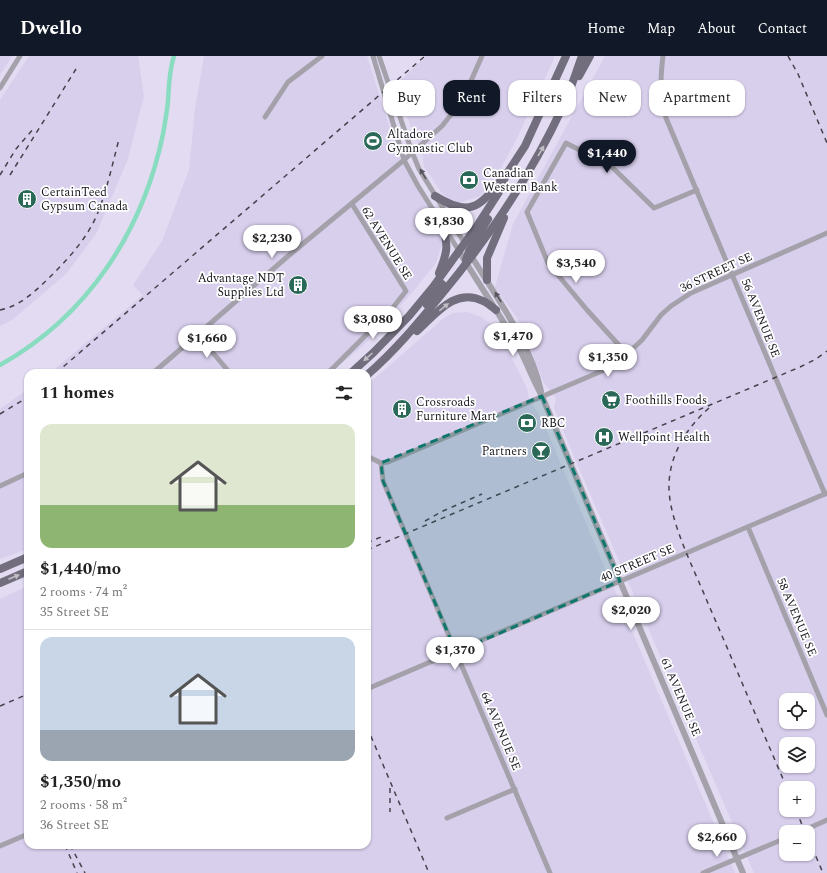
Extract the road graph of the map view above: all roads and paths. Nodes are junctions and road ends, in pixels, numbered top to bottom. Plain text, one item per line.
1 (20, 56) edge
2 (322, 56) edge
3 (373, 56) edge
4 (379, 56) edge
5 (482, 56) edge
6 (560, 56) edge
7 (566, 56) edge
8 (582, 56) edge
9 (590, 56) edge
10 (663, 56) edge
11 (555, 80) edge
12 (555, 80) edge
13 (573, 80) edge
14 (576, 82) edge
15 (0, 88) edge
16 (539, 116) edge
17 (558, 116) edge
18 (265, 117) dead end
19 (412, 152) junction
20 (404, 160) junction
21 (506, 175) junction
22 (697, 190) junction
23 (435, 196) junction
24 (514, 197) junction
25 (352, 204) junction
26 (443, 224) junction
27 (827, 233) edge
28 (465, 252) junction
29 (466, 264) junction
30 (733, 274) junction
31 (487, 280) junction
32 (433, 287) junction
33 (496, 310) junction
34 (416, 326) junction
35 (197, 334) junction
36 (403, 341) junction
37 (627, 354) junction
38 (158, 369) edge
39 (227, 369) edge
40 (332, 369) edge
41 (355, 369) edge
42 (371, 371) edge
43 (542, 396) junction
44 (371, 458) edge
45 (381, 463) junction
46 (24, 475) edge
47 (0, 486) edge
48 (826, 494) edge
49 (748, 527) junction
50 (24, 559) edge
51 (0, 569) edge
52 (24, 573) edge
53 (620, 581) junction
54 (0, 583) edge
55 (456, 652) junction
56 (371, 687) edge
57 (827, 715) edge
58 (515, 790) junction
59 (447, 818) dead end
60 (827, 820) edge
61 (815, 825) edge
62 (24, 836) edge
63 (779, 841) edge
64 (0, 846) edge
65 (737, 858) junction
66 (550, 873) edge
67 (703, 873) edge
68 (743, 873) edge

1 - 15 street
2 - 18 street
3 - 20 street, 61 AVENUE SE
4 - 19 street, 61 AVENUE SE
5 - 19 street
6 - 11 main road
7 - 12 main road
8 - 13 main road
9 - 14 main road
10 - 22 street, 56 AVENUE SE
16 - 21 main road
24 -> 17 main road
19 - 20 street
23 -> 19 street, 61 AVENUE SE
20 - 25 street
20 - 26 street, 61 AVENUE SE
21 - 23 main road
21 - 28 main road
22 - 30 street, 56 AVENUE SE
22 - 37 street
23 - 28 street, 61 AVENUE SE
24 - 28 main road
24 - 31 main road
25 - 35 street
25 - 40 street, 62 AVENUE SE
26 - 28 street, 61 AVENUE SE
26 - 32 main road
27 - 30 street, 36 STREET SE
28 - 29 main road
28 - 31 street, 61 AVENUE SE
28 - 32 main road
28 - 34 main road
29 - 33 street, 61 AVENUE SE
29 - 34 main road
30 - 37 street, 36 STREET SE
30 - 48 street, 56 AVENUE SE
43 -> 31 street, 61 AVENUE SE
32 -> 41 main road
36 -> 33 main road
33 - 43 street, 61 AVENUE SE
34 - 36 main road
35 - 38 street
35 - 39 street
36 - 42 main road
37 - 43 street, 36 STREET SE
43 - 45 street, 36 STREET SE
43 - 53 street, 61 AVENUE SE
44 - 45 street
45 - 55 street, 64 AVENUE SE
46 - 47 street
48 - 49 street, 40 STREET SE
49 - 53 street, 40 STREET SE
49 - 57 street, 58 AVENUE SE
50 - 51 main road
54 -> 52 main road
53 - 55 street, 40 STREET SE
53 - 65 street, 61 AVENUE SE
55 - 56 street, 40 STREET SE
55 - 58 street, 64 AVENUE SE
58 - 59 street
58 - 66 street, 64 AVENUE SE
60 - 61 street
62 - 64 street
63 - 65 street
65 - 67 street
65 - 68 street, 61 AVENUE SE

